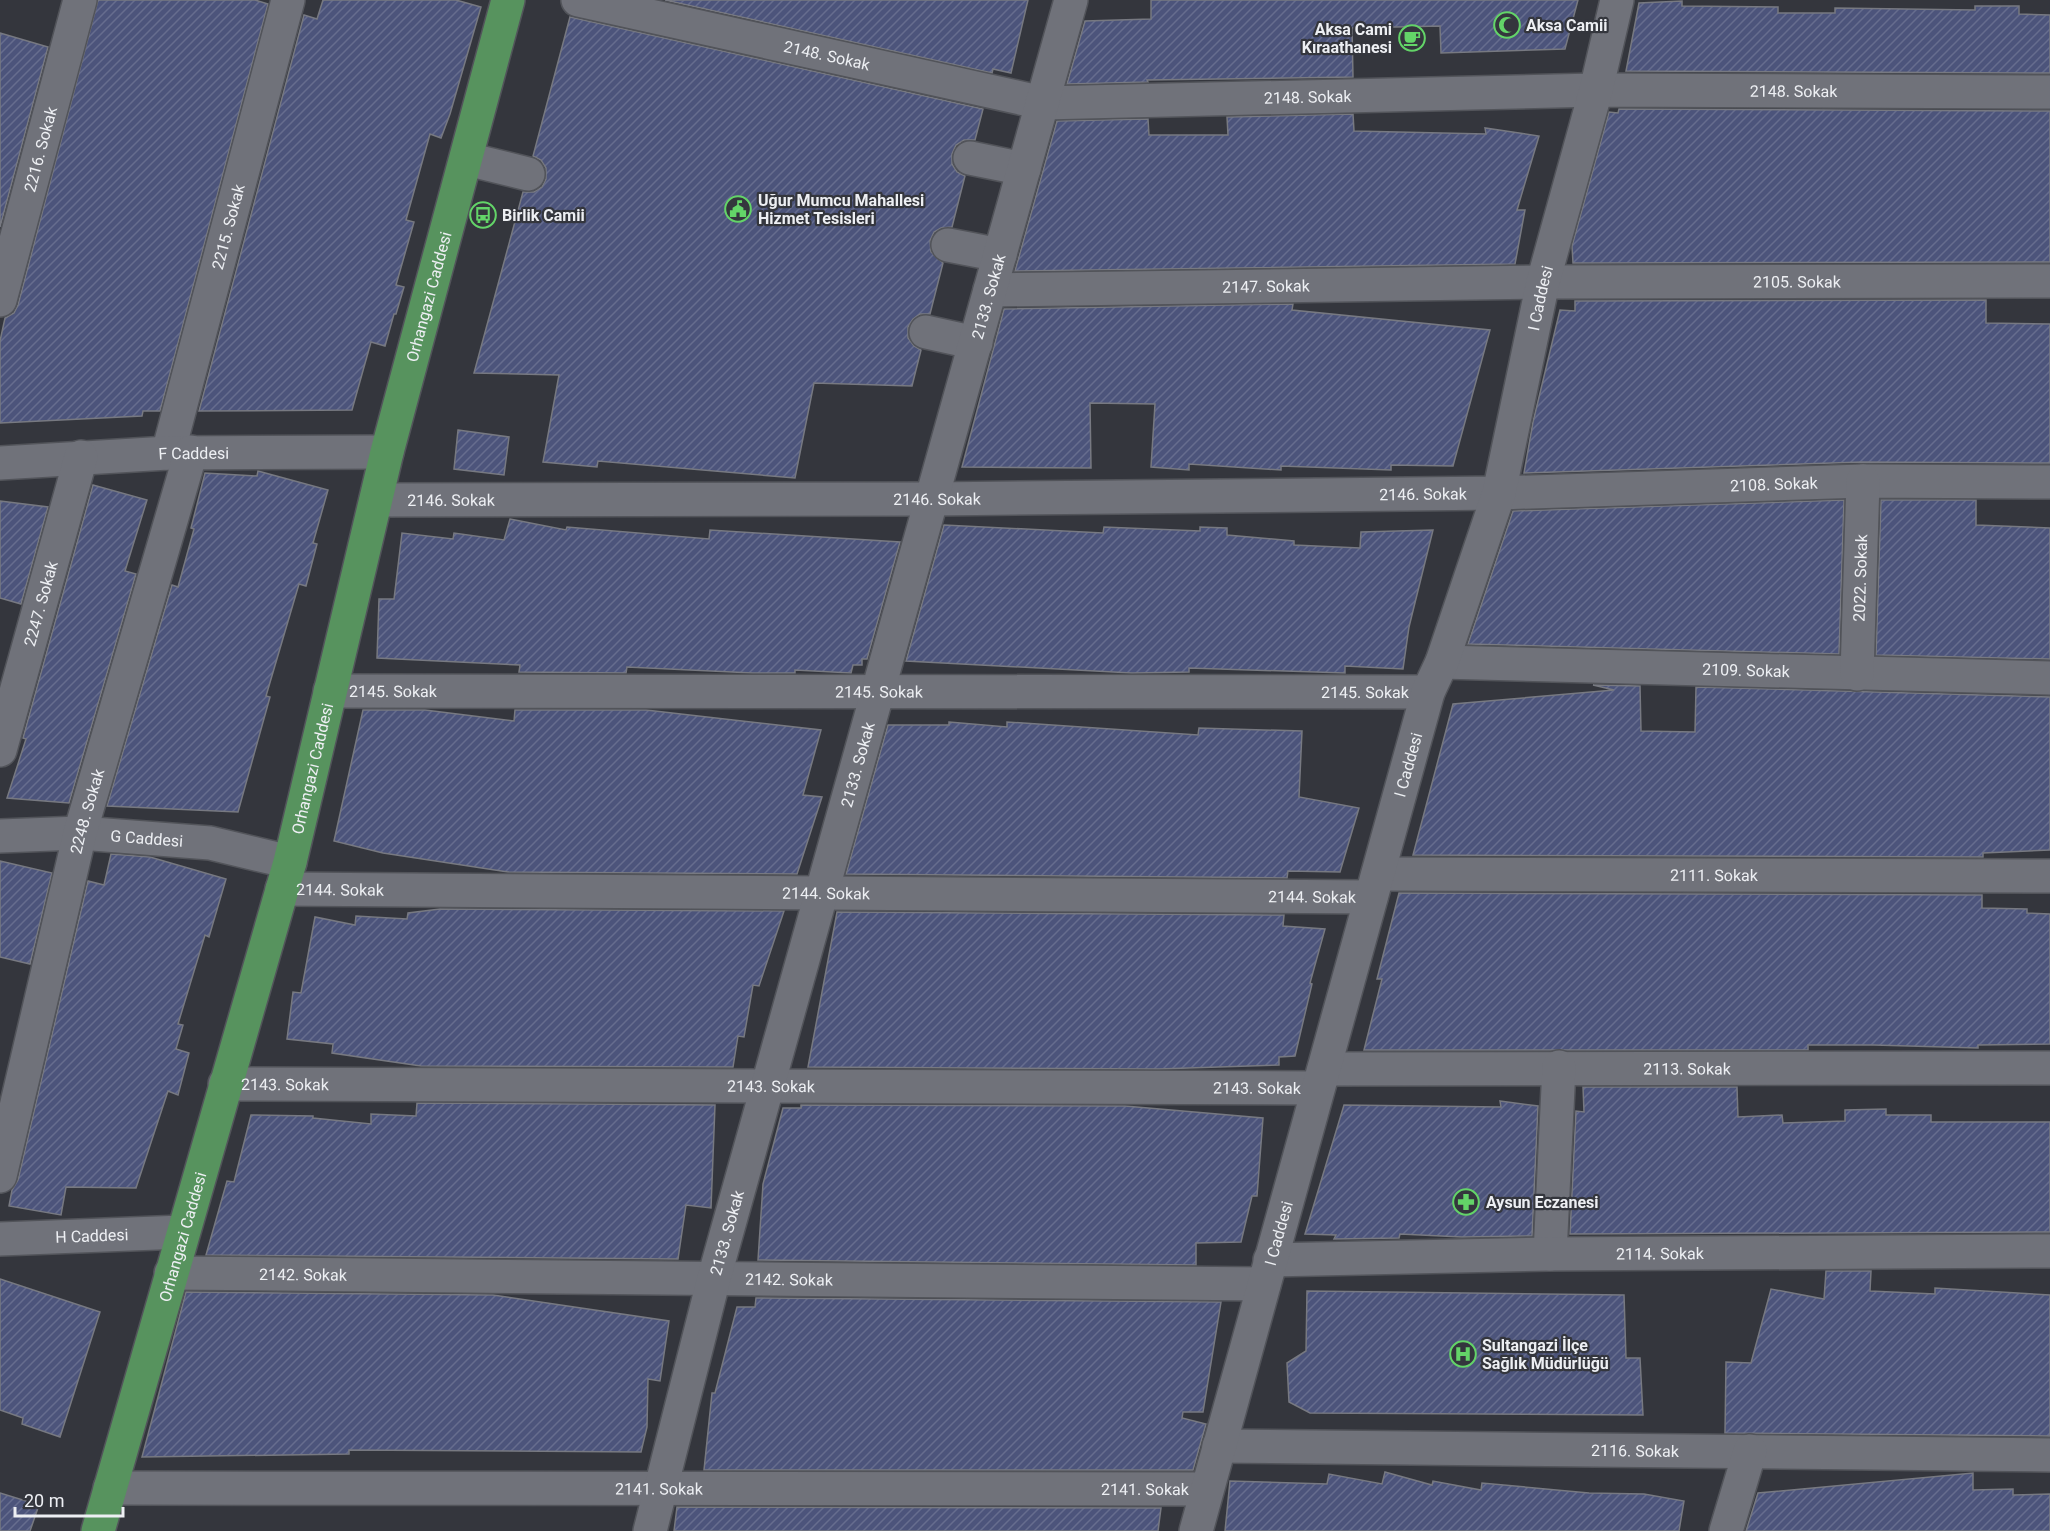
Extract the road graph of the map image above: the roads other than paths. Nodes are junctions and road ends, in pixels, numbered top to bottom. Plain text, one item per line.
1 (80, 0) edge
2 (288, 0) edge
3 (508, 0) edge
4 (578, 0) edge
5 (1071, 0) edge
6 (1617, 0) edge
7 (1596, 90) junction
8 (2050, 92) edge
9 (1043, 103) junction
10 (970, 158) dead end
11 (467, 159) junction
12 (1024, 169) junction
13 (528, 174) dead end
14 (948, 245) dead end
15 (1000, 255) junction
16 (2050, 281) edge
17 (1543, 282) junction
18 (990, 290) junction
19 (0, 300) edge
20 (926, 332) dead end
21 (976, 343) junction
22 (387, 452) junction
23 (179, 453) junction
24 (81, 457) junction
25 (0, 463) edge
26 (1863, 481) junction
27 (2050, 482) edge
28 (1499, 493) junction
29 (932, 499) junction
30 (376, 500) junction
31 (1442, 662) junction
32 (1857, 674) junction
33 (2050, 678) edge
34 (330, 691) junction
35 (879, 692) junction
36 (1428, 692) junction
37 (0, 750) edge
38 (80, 833) junction
39 (0, 836) edge
40 (286, 875) junction
41 (2050, 876) edge
42 (1374, 886) junction
43 (823, 892) junction
44 (1559, 1067) junction
45 (2050, 1068) edge
46 (1321, 1079) junction
47 (225, 1084) junction
48 (768, 1085) junction
49 (0, 1176) edge
50 (183, 1232) junction
51 (0, 1239) edge
52 (2050, 1251) edge
53 (1550, 1254) junction
54 (1267, 1272) junction
55 (171, 1273) junction
56 (714, 1278) junction
57 (1219, 1446) junction
58 (1750, 1452) junction
59 (2050, 1455) edge
60 (110, 1488) junction
61 (662, 1488) junction
62 (1208, 1489) junction
63 (98, 1531) edge
64 (650, 1531) edge
65 (1196, 1531) edge
66 (1726, 1531) edge

1 - 19 street, 2216. Sokak
2 - 23 street, 2215. Sokak
3 - 11 main road, Orhangazi Caddesi
4 - 9 street, 2148. Sokak
5 - 9 street, 2133. Sokak
6 - 7 street, I Caddesi
7 - 8 street, 2148. Sokak
7 - 9 street, 2148. Sokak
7 - 17 street, I Caddesi
9 - 12 street, 2133. Sokak
10 - 12 street
11 - 13 street
11 - 22 main road, Orhangazi Caddesi
12 - 15 street, 2133. Sokak
14 - 15 street
15 - 18 street, 2133. Sokak
16 - 17 street, 2105. Sokak
17 - 18 street, 2147. Sokak
17 - 28 street, I Caddesi
18 - 21 street, 2133. Sokak
20 - 21 street
21 - 29 street, 2133. Sokak
22 - 23 street, F Caddesi
22 - 30 main road, Orhangazi Caddesi
23 - 24 street, F Caddesi
23 - 38 street, 2248. Sokak
24 - 25 street, F Caddesi
24 - 37 street, 2247. Sokak
26 - 27 street, 2108. Sokak
26 - 28 street, 2108. Sokak
26 - 32 street, 2022. Sokak
28 - 29 street, 2146. Sokak
28 - 31 street, I Caddesi
29 - 30 street, 2146. Sokak
29 - 35 street, 2133. Sokak
30 - 34 main road, Orhangazi Caddesi
31 - 32 street, 2109. Sokak
31 - 36 street, I Caddesi
32 - 33 street, 2109. Sokak
34 - 35 street, 2145. Sokak
34 - 40 main road, Orhangazi Caddesi
35 - 36 street, 2145. Sokak
35 - 43 street, 2133. Sokak
36 - 42 street, I Caddesi
38 - 39 street, G Caddesi
38 - 40 street, G Caddesi
38 - 49 street, 2248. Sokak
40 - 43 street, 2144. Sokak
40 - 47 main road, Orhangazi Caddesi
41 - 42 street, 2111. Sokak
42 - 43 street, 2144. Sokak
42 - 46 street, I Caddesi
43 - 48 street, 2133. Sokak
44 - 45 street, 2113. Sokak
44 - 46 street, 2113. Sokak
44 - 53 street
46 - 48 street, 2143. Sokak
46 - 54 street, I Caddesi
47 - 48 street, 2143. Sokak
47 - 50 main road, Orhangazi Caddesi
48 - 56 street, 2133. Sokak
50 - 51 street, H Caddesi
50 - 55 main road, Orhangazi Caddesi
52 - 53 street, 2114. Sokak
53 - 54 street, 2114. Sokak
54 - 56 street, 2142. Sokak
54 - 57 street, I Caddesi
55 - 56 street, 2142. Sokak
55 - 60 main road, Orhangazi Caddesi
56 - 61 street, 2133. Sokak
57 - 58 street, 2116. Sokak
57 - 62 street, I Caddesi
58 - 59 street, 2116. Sokak
58 - 66 street
60 - 61 street, 2141. Sokak
60 - 63 main road, Orhangazi Caddesi
61 - 62 street, 2141. Sokak
61 - 64 street, 2133. Sokak
62 - 65 street, I Caddesi

